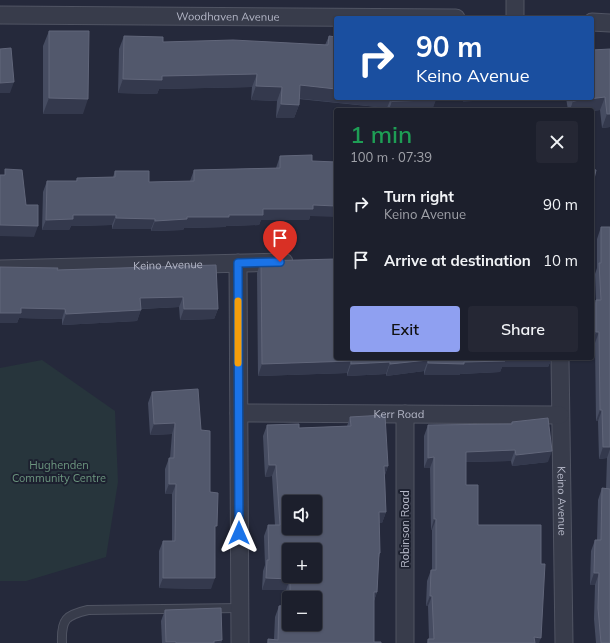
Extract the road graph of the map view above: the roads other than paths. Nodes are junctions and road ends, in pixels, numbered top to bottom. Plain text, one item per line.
1 (515, 0) edge
2 (0, 15) edge
3 (515, 16) edge
4 (334, 17) edge
5 (594, 22) edge
6 (610, 23) edge
7 (298, 262) edge
8 (238, 263) junction
9 (0, 269) edge
10 (560, 360) edge
11 (238, 413) junction
12 (405, 414) junction
13 (560, 415) junction
14 (240, 608) junction
15 (62, 643) edge
16 (240, 643) edge
17 (405, 643) edge
18 (564, 643) edge

1 - 3 street
2 - 4 street, Woodhaven Avenue
5 - 6 street
7 - 8 street, Keino Avenue
8 - 9 street, Keino Avenue
8 - 11 street
10 - 13 street, Keino Avenue
11 - 12 street, Kerr Road
11 - 14 street
12 - 13 street, Kerr Road
12 - 17 street, Robinson Road
13 - 18 street, Keino Avenue
14 - 15 lane
14 - 16 street

